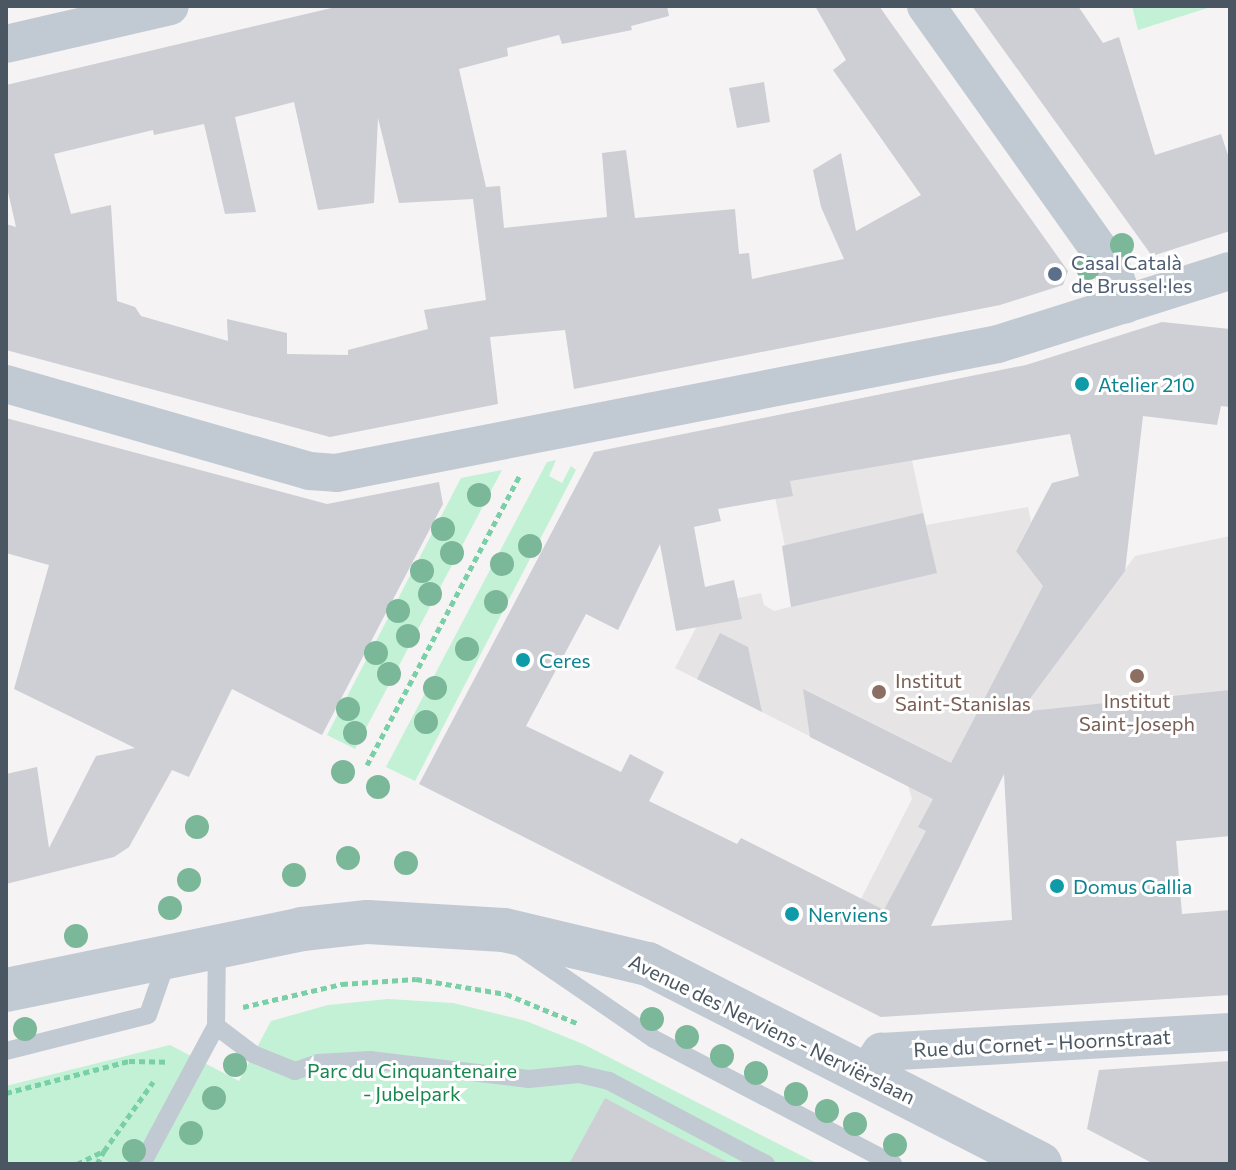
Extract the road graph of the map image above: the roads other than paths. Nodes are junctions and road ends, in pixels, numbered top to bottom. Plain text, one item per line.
1 (170, 6) edge
2 (926, 6) edge
3 (6, 44) edge
4 (1230, 271) edge
5 (1125, 305) junction
6 (6, 384) edge
7 (493, 928) junction
8 (217, 942) junction
9 (169, 953) junction
10 (6, 990) edge
11 (216, 1026) junction
12 (1230, 1032) edge
13 (6, 1051) edge
14 (866, 1074) junction
15 (142, 1164) edge
16 (766, 1164) edge
17 (893, 1164) edge
18 (1040, 1164) edge

1 - 3 street
2 - 5 street
4 - 5 street
5 - 6 street
7 - 8 street, Avenue des Nerviens - Nerviërslaan
7 - 14 street, Avenue des Nerviens - Nerviërslaan
7 - 17 lane
8 - 9 street, Avenue des Nerviens - Nerviërslaan
8 - 11 lane
9 - 10 street, Avenue des Nerviens - Nerviërslaan
9 - 13 lane
11 - 15 lane
11 - 16 lane
12 - 14 street, Rue du Cornet - Hoornstraat
14 - 18 street, Avenue des Nerviens - Nerviërslaan

